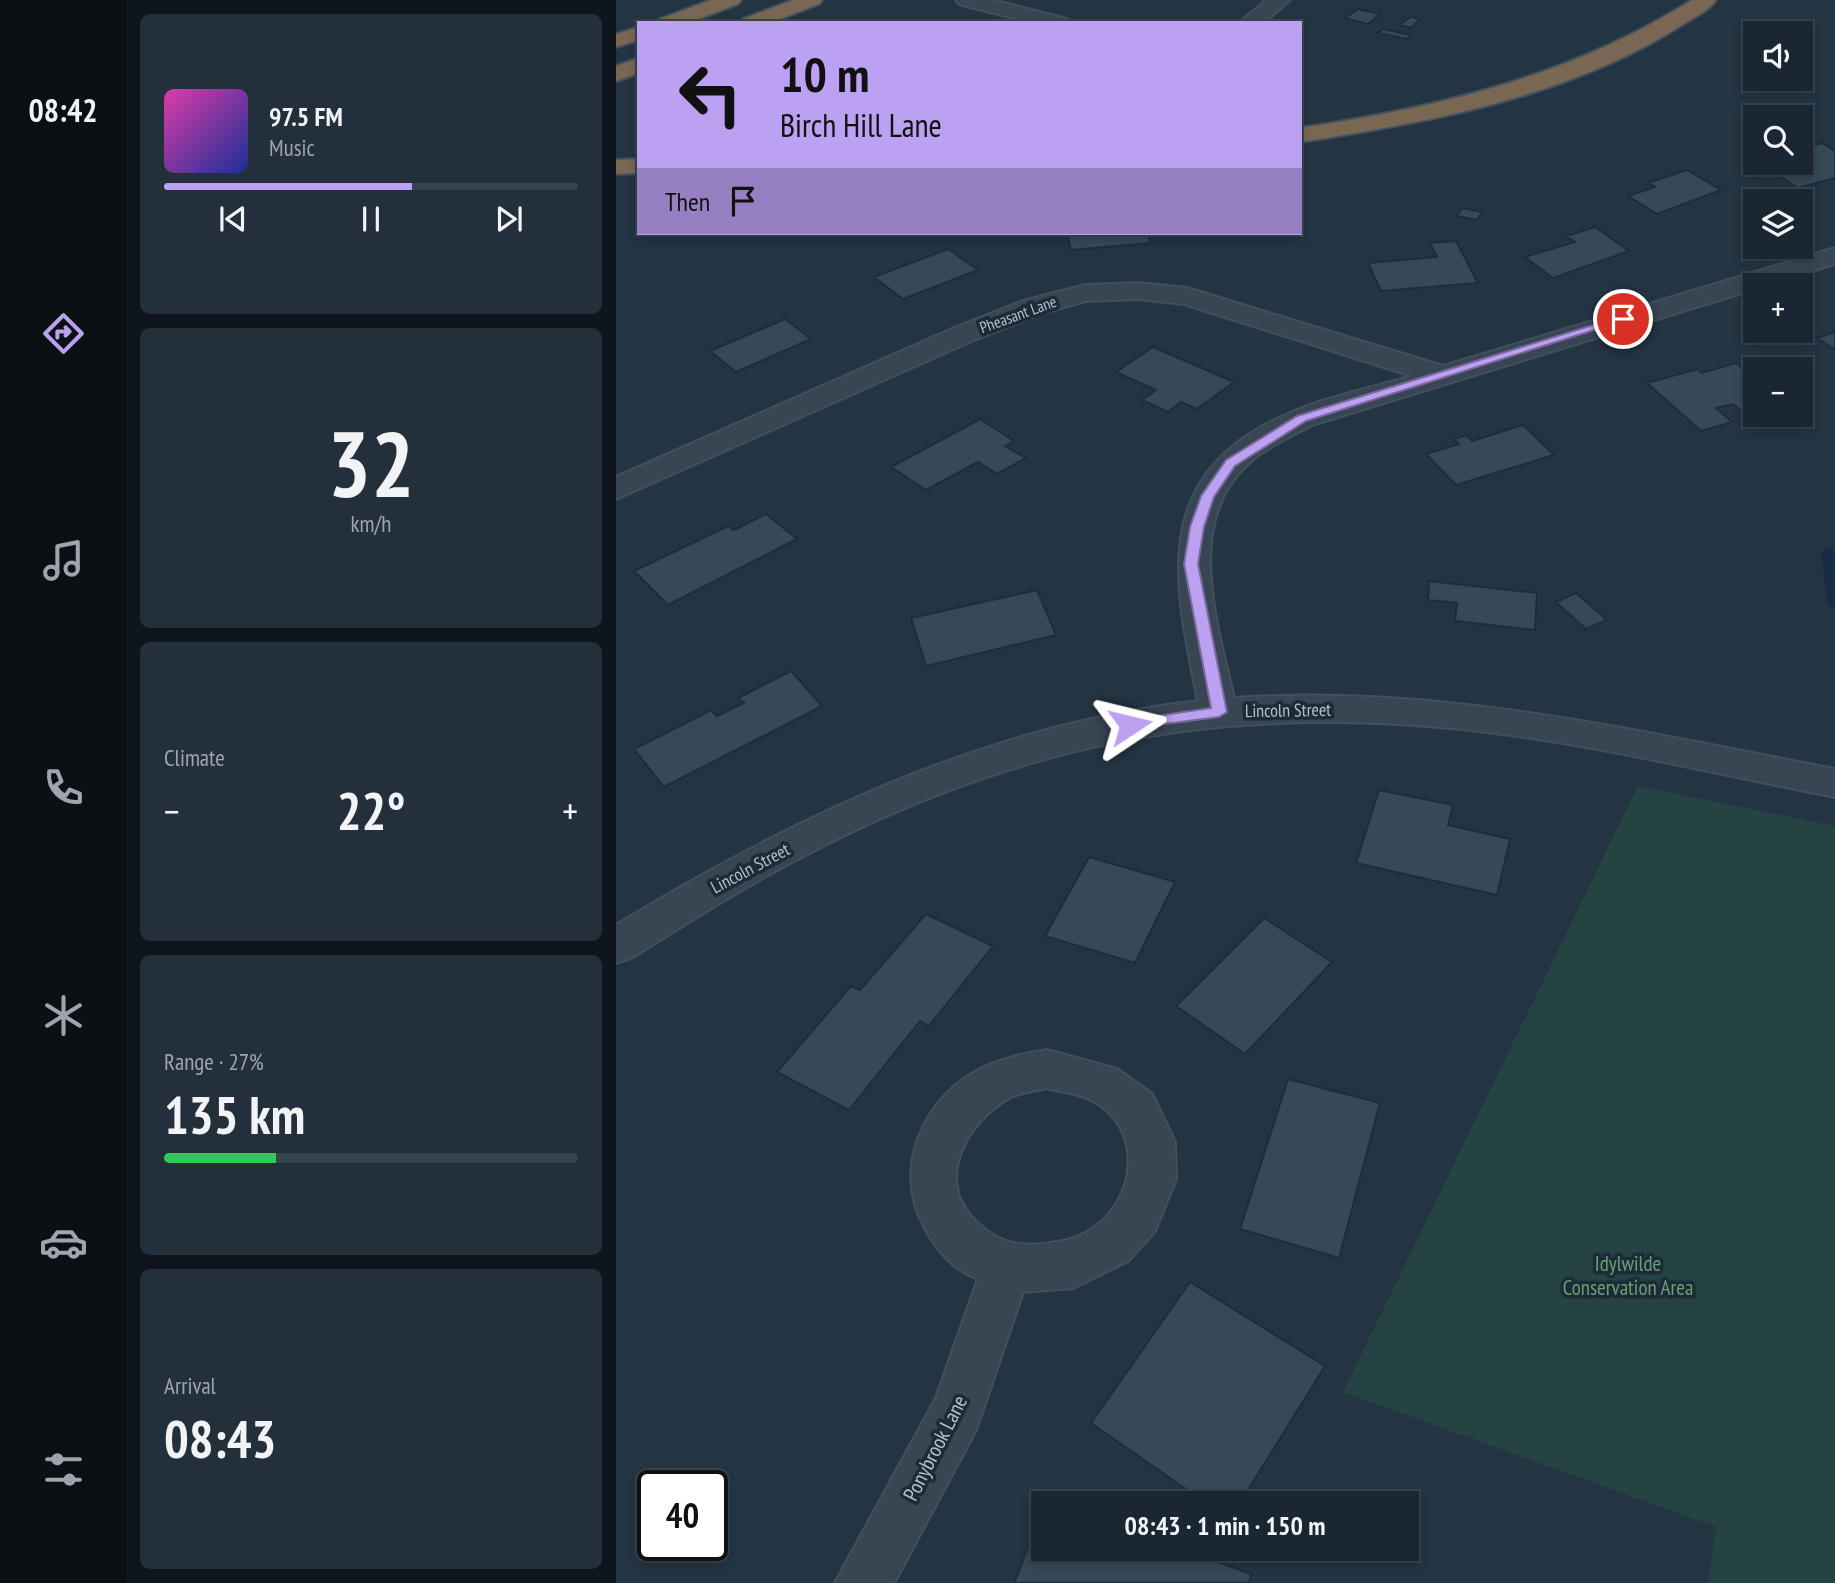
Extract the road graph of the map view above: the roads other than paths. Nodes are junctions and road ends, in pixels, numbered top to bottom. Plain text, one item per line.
1 (731, 0) edge
2 (812, 0) edge
3 (966, 0) edge
4 (1280, 0) edge
5 (1706, 0) edge
6 (673, 21) edge
7 (755, 21) edge
8 (1052, 21) edge
9 (1252, 21) edge
10 (637, 34) edge
11 (616, 41) edge
12 (637, 66) edge
13 (616, 74) edge
14 (1302, 135) edge
15 (637, 166) edge
16 (616, 167) edge
17 (1835, 256) edge
18 (1440, 375) junction
19 (616, 489) edge
20 (1219, 712) junction
21 (1835, 783) edge
22 (616, 946) edge
23 (1007, 1267) junction
24 (863, 1583) edge

1 - 6 highway
2 - 7 highway
3 - 8 street
4 - 9 street
5 - 14 highway
10 - 11 highway
12 - 13 highway
15 - 16 highway
17 - 18 street
18 - 19 street, Pheasant Lane
18 - 20 street
20 - 21 street, Lincoln Street
20 - 22 street, Lincoln Street
23 - 23 street
23 - 24 street, Ponybrook Lane

